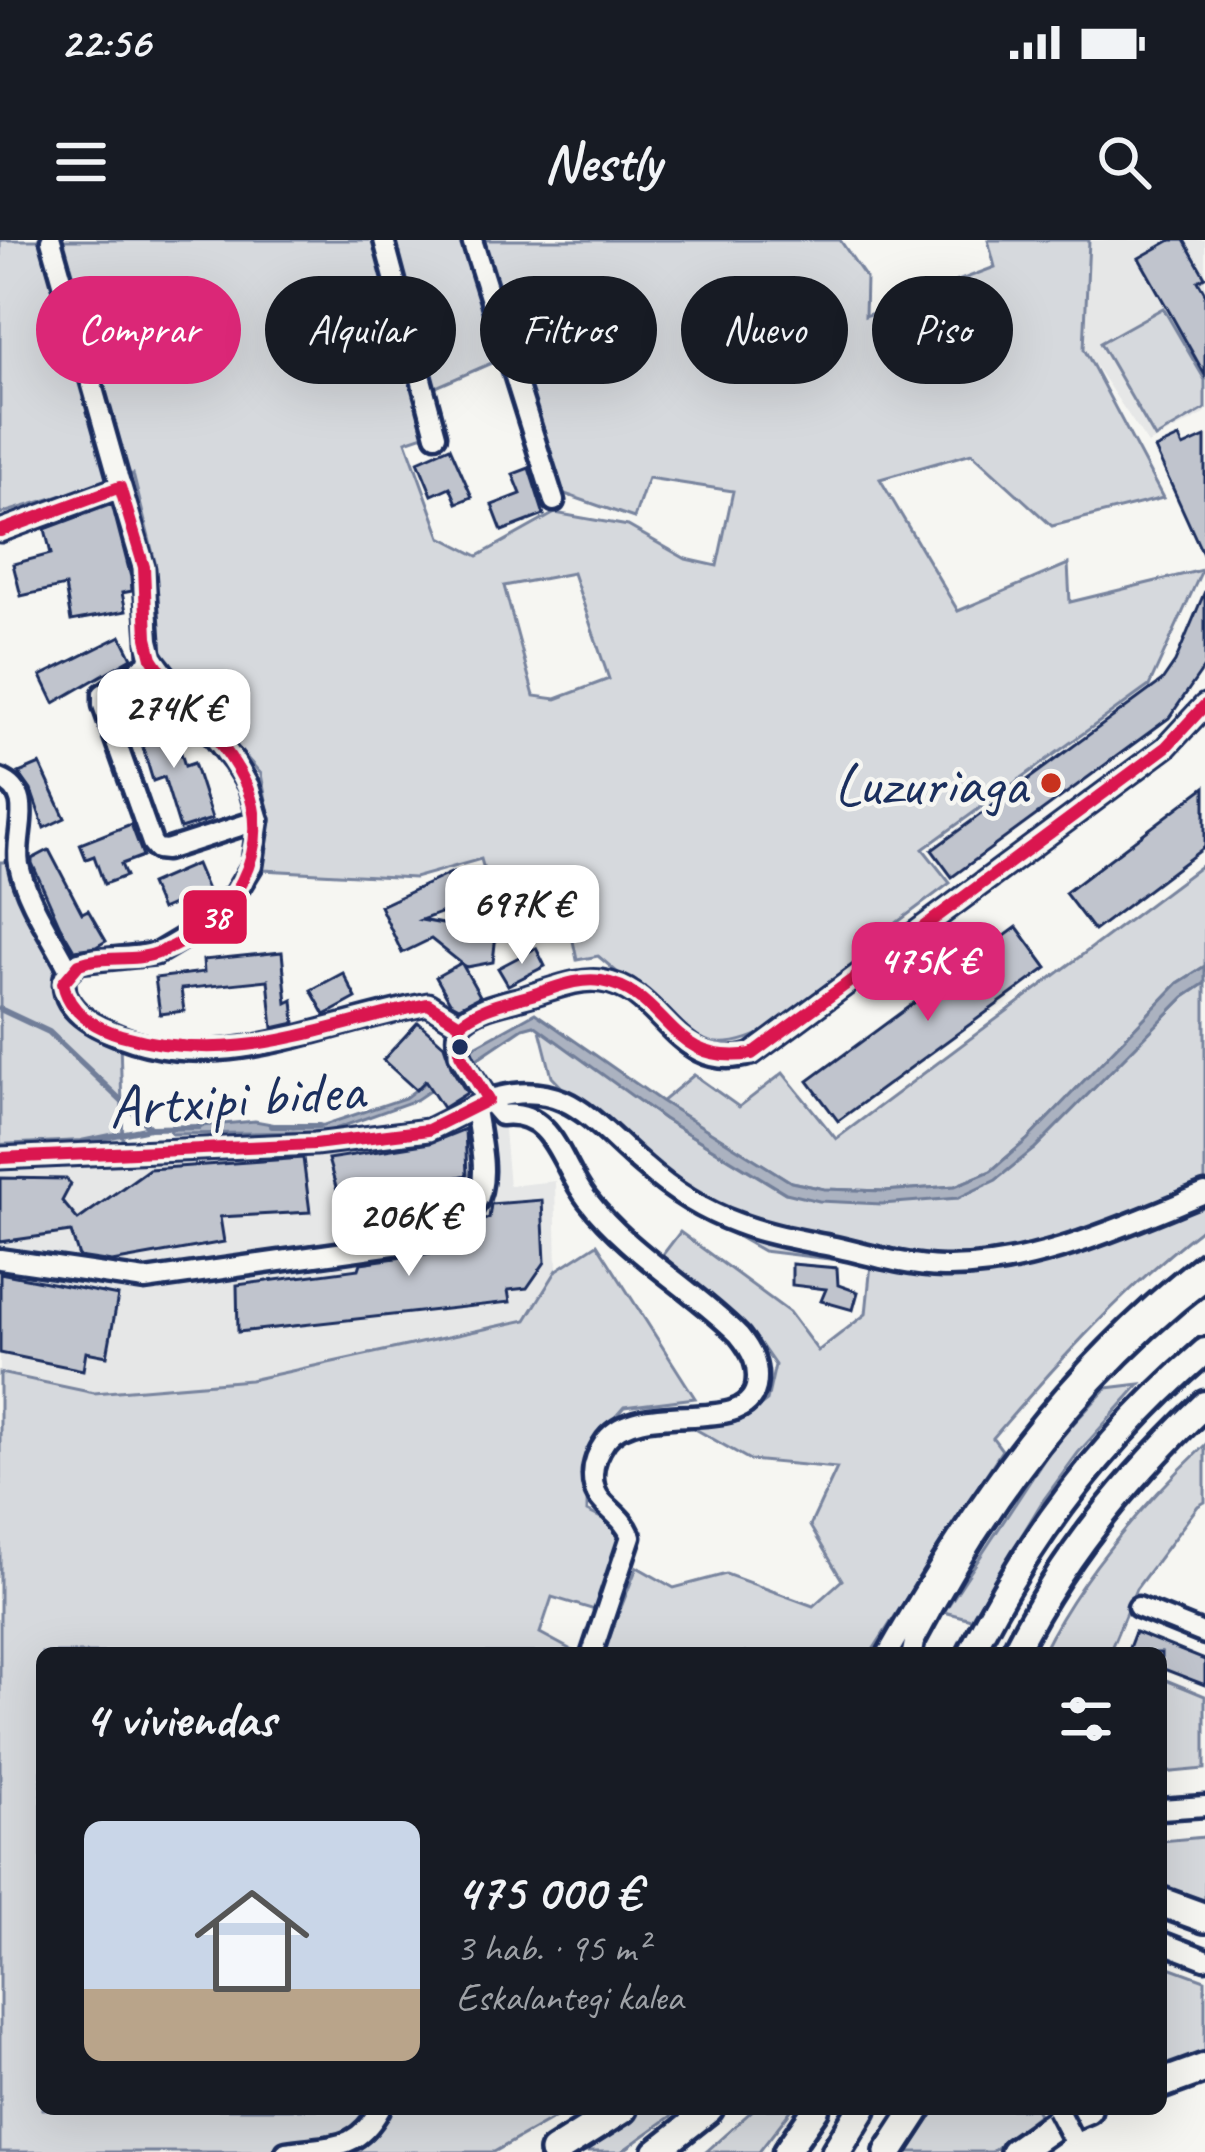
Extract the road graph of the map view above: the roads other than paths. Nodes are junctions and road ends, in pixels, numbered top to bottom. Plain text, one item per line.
1 (51, 240) edge
2 (383, 240) edge
3 (472, 240) edge
4 (436, 435) dead end
5 (120, 487) junction
6 (554, 501) dead end
7 (0, 530) edge
8 (153, 660) junction
9 (1205, 705) edge
10 (0, 778) edge
11 (259, 820) junction
12 (69, 970) junction
13 (460, 1024) junction
14 (482, 1104) junction
15 (0, 1158) edge
16 (1205, 1193) edge
17 (0, 1259) edge
18 (1205, 1261) edge
19 (1205, 1280) edge
20 (1205, 1352) edge
21 (1205, 1404) edge
22 (1138, 1607) dead end
23 (912, 1634) edge
24 (1205, 1634) edge
25 (594, 1647) edge
26 (974, 1647) edge
27 (1018, 1647) edge
28 (1205, 1806) edge
29 (1167, 1809) edge
30 (1167, 1904) edge
31 (1205, 1918) edge
32 (1167, 1944) edge
33 (1205, 1959) edge
34 (1205, 2068) edge
35 (1167, 2082) edge
36 (377, 2115) edge
37 (613, 2115) edge
38 (702, 2115) edge
39 (812, 2115) edge
40 (858, 2115) edge
41 (913, 2115) edge
42 (1060, 2115) edge
43 (1073, 2115) edge
44 (1075, 2144) edge
45 (286, 2152) edge
46 (554, 2152) edge
47 (656, 2152) edge
48 (786, 2152) edge
49 (836, 2152) edge
50 (889, 2152) edge
51 (1015, 2152) edge

1 - 5 street
2 - 4 street
3 - 6 street
5 - 7 street
5 - 8 street
8 - 11 street
8 - 11 street
9 - 13 street
10 - 12 street
11 - 12 street
12 - 13 street
13 - 14 street
14 - 15 street, Artxipi bidea
14 - 16 street, Artxipi bidea
14 - 17 street
14 - 25 street
18 - 23 street
19 - 23 street
20 - 26 main road
21 - 27 main road
22 - 24 street
28 - 29 street
30 - 31 highway
32 - 33 street
34 - 35 highway
36 - 45 street
37 - 46 highway
38 - 47 main road
39 - 48 main road
40 - 49 highway
41 - 50 highway
42 - 44 street, bridge
43 - 51 highway

